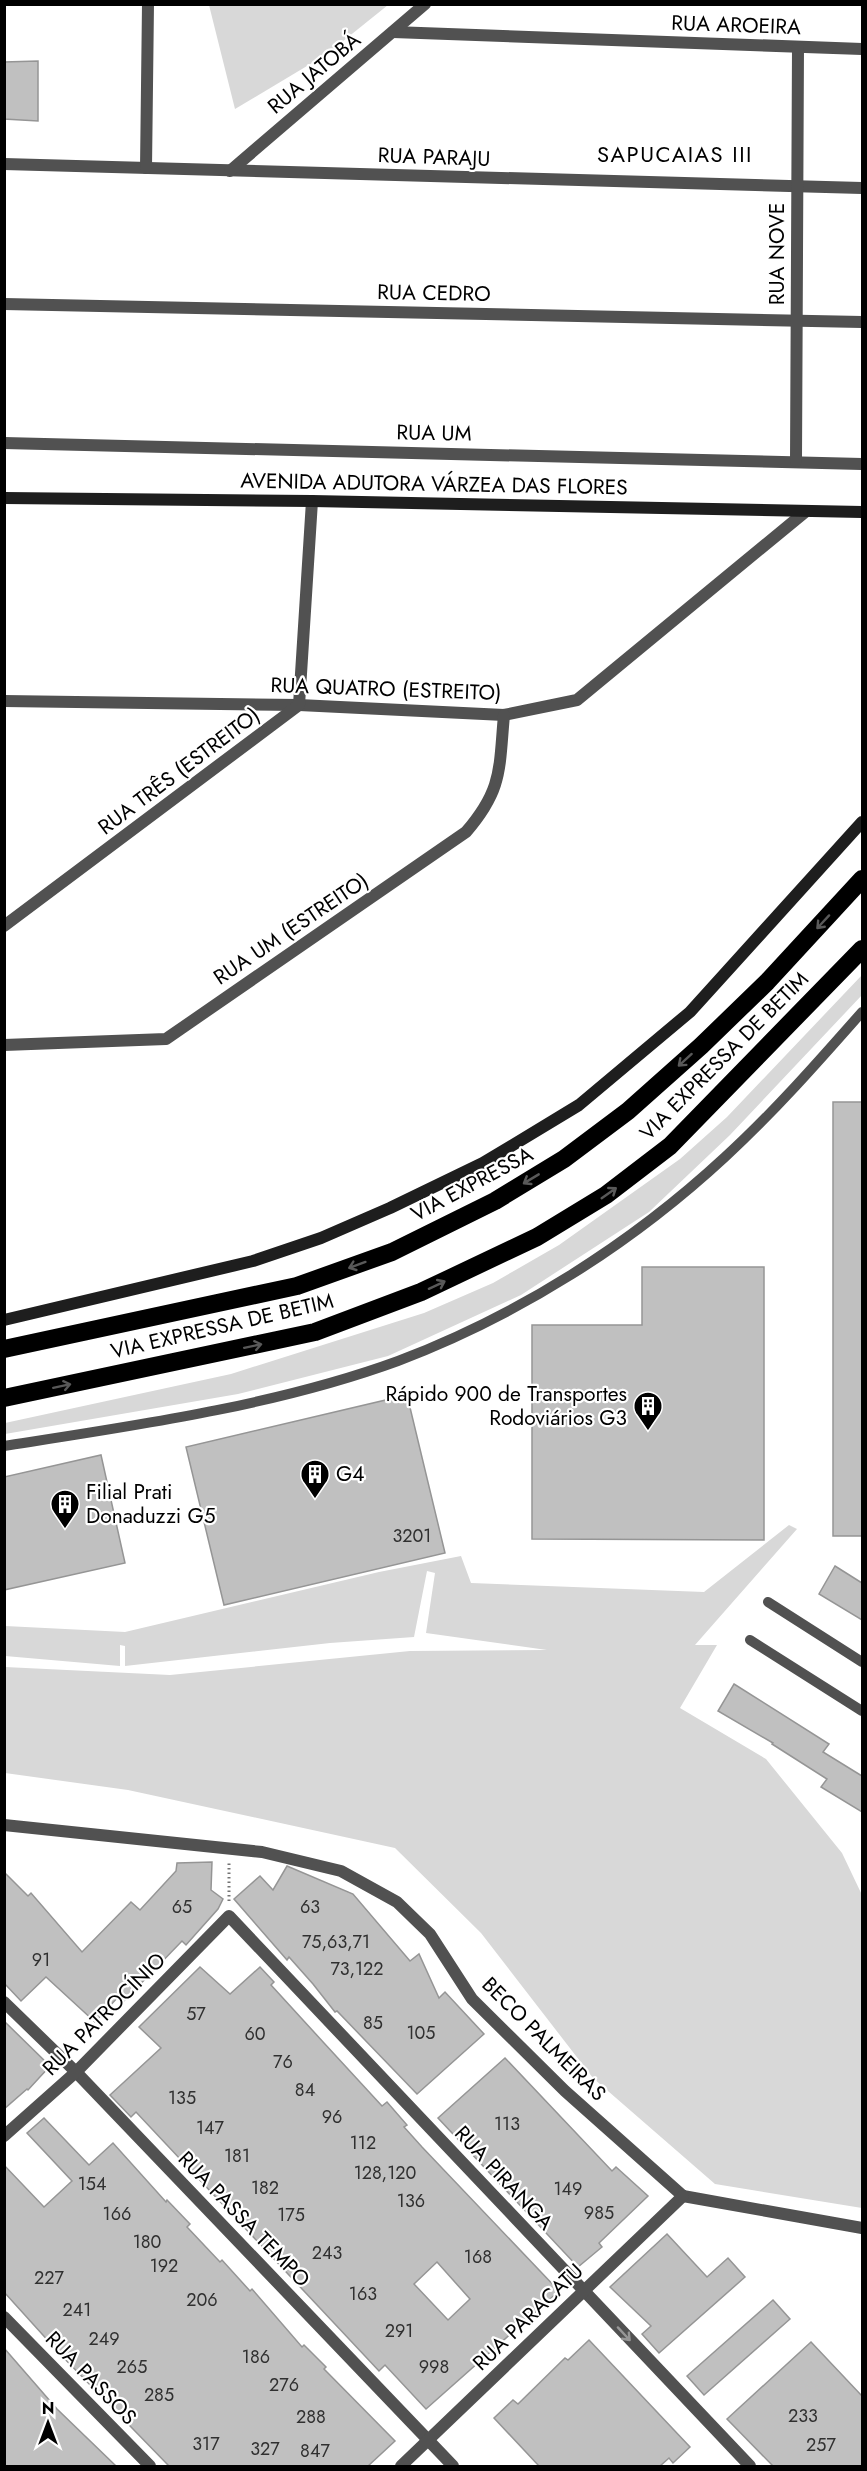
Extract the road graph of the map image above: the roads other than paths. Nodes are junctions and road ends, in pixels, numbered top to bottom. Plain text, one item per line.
1 (148, 4) edge
2 (424, 4) edge
3 (393, 32) junction
4 (798, 47) junction
5 (862, 49) edge
6 (4, 164) edge
7 (146, 168) junction
8 (230, 171) junction
9 (797, 187) junction
10 (862, 188) edge
11 (4, 304) edge
12 (797, 320) junction
13 (862, 322) edge
14 (4, 443) edge
15 (796, 461) junction
16 (862, 464) edge
17 (4, 498) edge
18 (312, 501) junction
19 (806, 512) junction
20 (862, 512) edge
21 (4, 701) edge
22 (299, 705) junction
23 (504, 715) junction
24 (862, 822) edge
25 (862, 879) edge
26 (4, 926) edge
27 (862, 949) edge
28 (862, 1012) edge
29 (4, 1045) edge
30 (4, 1320) edge
31 (4, 1349) edge
32 (4, 1398) edge
33 (4, 1446) edge
34 (768, 1602) dead end
35 (750, 1640) dead end
36 (862, 1662) edge
37 (862, 1711) edge
38 (4, 1825) edge
39 (229, 1916) joint
40 (4, 2002) edge
41 (76, 2072) junction
42 (4, 2136) edge
43 (683, 2196) junction
44 (862, 2228) edge
45 (584, 2291) junction
46 (4, 2317) edge
47 (428, 2440) junction
48 (150, 2466) edge
49 (401, 2466) edge
50 (453, 2466) edge
51 (750, 2466) edge

1 - 7 street
2 - 3 street, RUA JATOBÁ
3 - 4 street, RUA AROEIRA
3 - 8 street, RUA JATOBÁ
4 - 5 street, RUA AROEIRA
4 - 9 street, RUA NOVE
6 - 7 street, RUA PARAJU
7 - 8 street, RUA PARAJU
8 - 9 street, RUA PARAJU
9 - 10 street, RUA PARAJU
9 - 12 street, RUA NOVE
11 - 12 street, RUA CEDRO
12 - 13 street, RUA CEDRO
12 - 15 street, RUA NOVE
14 - 15 street, RUA UM
15 - 16 street, RUA UM
17 - 18 street, AVENIDA ADUTORA VÁRZEA DAS FLORES
18 - 19 street, AVENIDA ADUTORA VÁRZEA DAS FLORES
18 - 22 street
19 - 20 street, AVENIDA ADUTORA VÁRZEA DAS FLORES
19 - 23 street, RUA QUATRO (ESTREITO)
21 - 22 street, RUA QUATRO (ESTREITO)
22 - 23 street, RUA QUATRO (ESTREITO)
22 - 26 street, RUA TRÊS (ESTREITO)
23 - 29 street, RUA UM (ESTREITO)
24 - 30 street
25 -> 31 highway, VIA EXPRESSA
32 -> 27 highway, VIA EXPRESSA DE BETIM
28 - 33 lane
34 - 36 lane
35 - 37 lane
38 - 43 street, BECO PALMEIRAS
39 - 41 street, RUA PATROCÍNIO
39 - 45 street, RUA PIRANGA
40 - 41 street, RUA PASSA TEMPO
41 - 42 street, RUA PATROCÍNIO
41 - 47 street, RUA PASSA TEMPO
43 - 44 street
43 - 45 street, RUA PARACATU
45 - 47 street, RUA PARACATU
45 -> 51 street, RUA PIRANGA
46 - 48 street, RUA PASSOS
47 - 49 street, RUA PARACATU
47 - 50 street, RUA PASSA TEMPO

